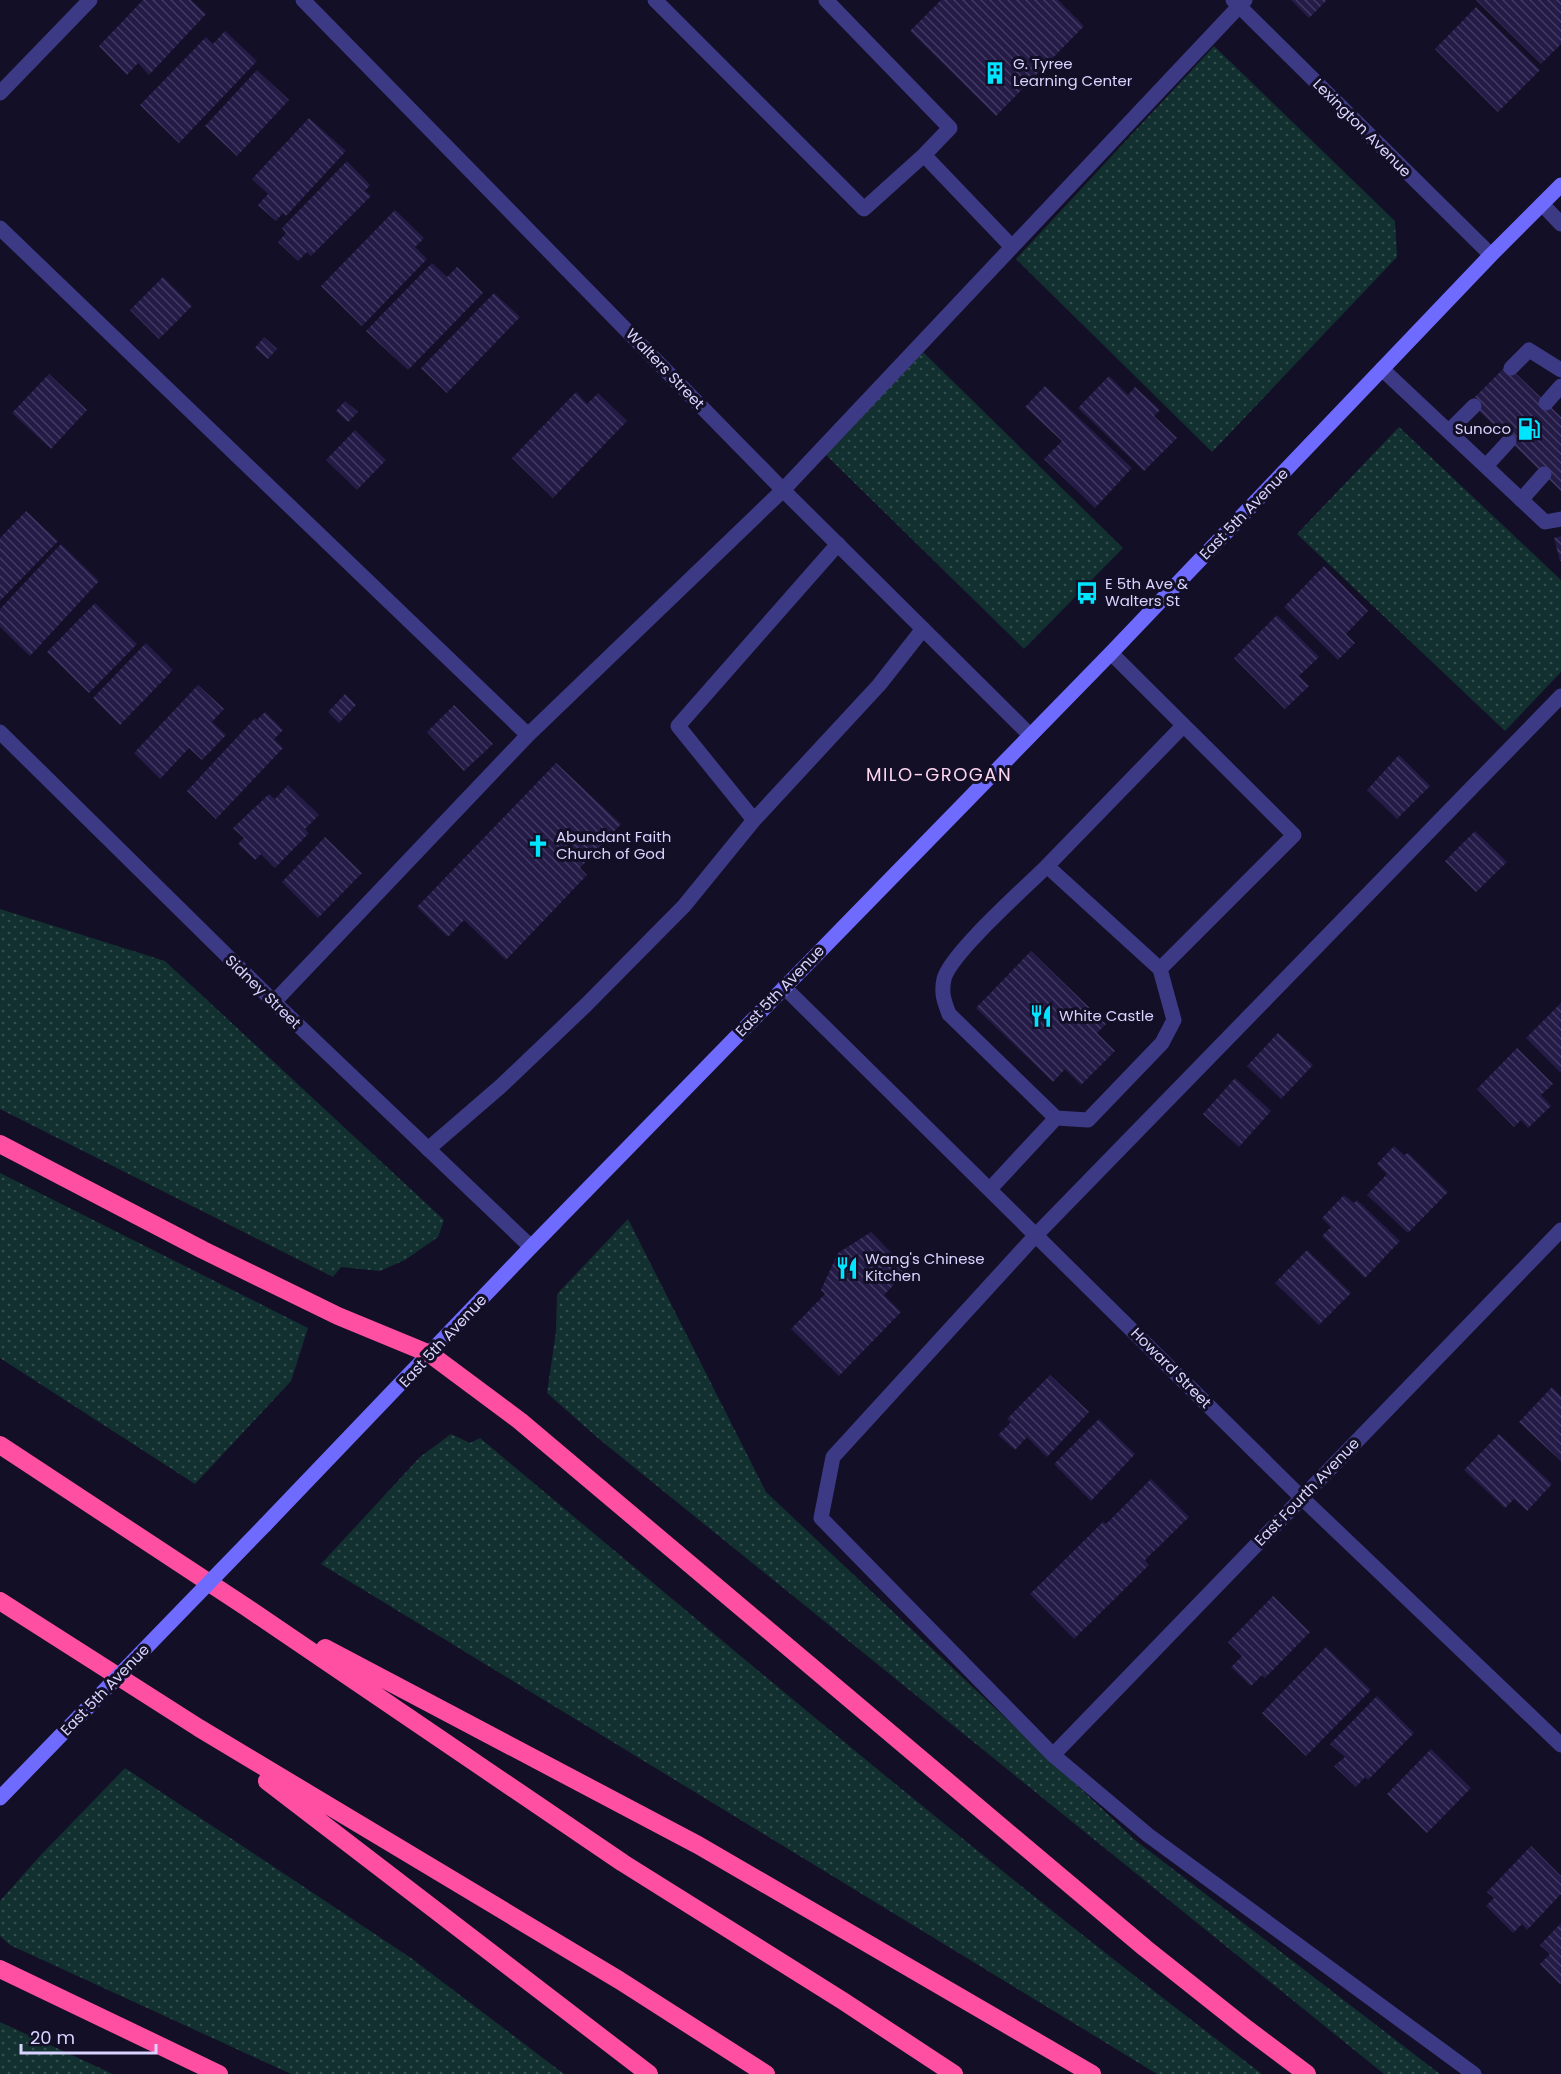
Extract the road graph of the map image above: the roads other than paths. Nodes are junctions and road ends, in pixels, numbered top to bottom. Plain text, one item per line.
1 (90, 0) edge
2 (303, 0) edge
3 (655, 0) edge
4 (826, 0) edge
5 (1239, 2) edge
6 (0, 93) edge
7 (924, 155) junction
8 (1561, 185) edge
9 (1542, 204) junction
10 (1561, 224) edge
11 (0, 228) edge
12 (1012, 247) junction
13 (1491, 255) junction
14 (1511, 368) dead end
15 (1382, 369) junction
16 (1561, 370) edge
17 (1561, 386) edge
18 (1546, 403) dead end
19 (1474, 406) dead end
20 (1449, 431) junction
21 (1509, 441) dead end
22 (1486, 466) junction
23 (1544, 474) dead end
24 (783, 490) junction
25 (1521, 500) junction
26 (1561, 519) edge
27 (838, 544) junction
28 (923, 628) junction
29 (1111, 653) junction
30 (1561, 696) edge
31 (1183, 726) junction
32 (0, 732) edge
33 (528, 735) junction
34 (1030, 735) junction
35 (754, 820) junction
36 (1047, 866) junction
37 (1160, 969) junction
38 (784, 987) junction
39 (274, 1002) junction
40 (1056, 1118) junction
41 (0, 1144) edge
42 (428, 1149) junction
43 (990, 1189) junction
44 (1561, 1230) edge
45 (1036, 1235) junction
46 (531, 1247) junction
47 (430, 1354) junction
48 (0, 1445) edge
49 (1302, 1498) junction
50 (0, 1601) edge
51 (246, 1607) junction
52 (199, 1728) junction
53 (1561, 1745) edge
54 (1053, 1755) junction
55 (0, 1798) edge
56 (0, 1969) edge
57 (219, 2074) edge
58 (649, 2074) edge
59 (766, 2074) edge
60 (954, 2074) edge
61 (1092, 2074) edge
62 (1307, 2074) edge
63 (1474, 2074) edge

1 - 6 street
2 - 24 street, Walters Street
3 - 7 street
4 - 7 street
5 - 12 street
5 - 13 street, Lexington Avenue
7 - 12 street
8 - 9 main road, East 5th Avenue
9 - 10 street
9 - 13 main road, East 5th Avenue
11 - 33 street
12 - 24 street
13 - 15 main road, East 5th Avenue
14 - 16 street
15 - 20 street
15 - 29 main road, East 5th Avenue
17 - 18 street
19 - 20 street
20 - 22 street
21 - 22 street
22 - 25 street
23 - 25 street
24 - 27 street, Walters Street
24 - 33 street
25 - 26 street
27 - 28 street, Walters Street
27 - 35 street
28 - 34 street, Walters Street
28 - 35 street
29 - 31 street
29 - 34 main road, East 5th Avenue
30 - 45 street
31 - 36 street
31 - 37 street
32 - 39 street, Sidney Street
33 - 39 street
34 - 38 main road, East 5th Avenue
35 - 42 street
36 - 37 street
36 - 40 street
37 - 40 street
38 - 43 street, Howard Street
38 - 46 main road, East 5th Avenue
39 - 42 street, Sidney Street
40 - 43 street
41 - 47 highway
42 - 46 street, Sidney Street
43 - 45 street, Howard Street
44 - 49 street, East Fourth Avenue
45 - 49 street, Howard Street
45 - 54 street
46 - 47 main road, East 5th Avenue
47 - 55 main road, East 5th Avenue, bridge
47 - 62 highway
48 - 51 highway
49 - 53 street, Howard Street
49 - 54 street, East Fourth Avenue
50 - 52 highway
51 - 60 highway
51 - 61 highway
52 - 58 highway
52 - 59 highway
54 - 63 street
56 - 57 highway

